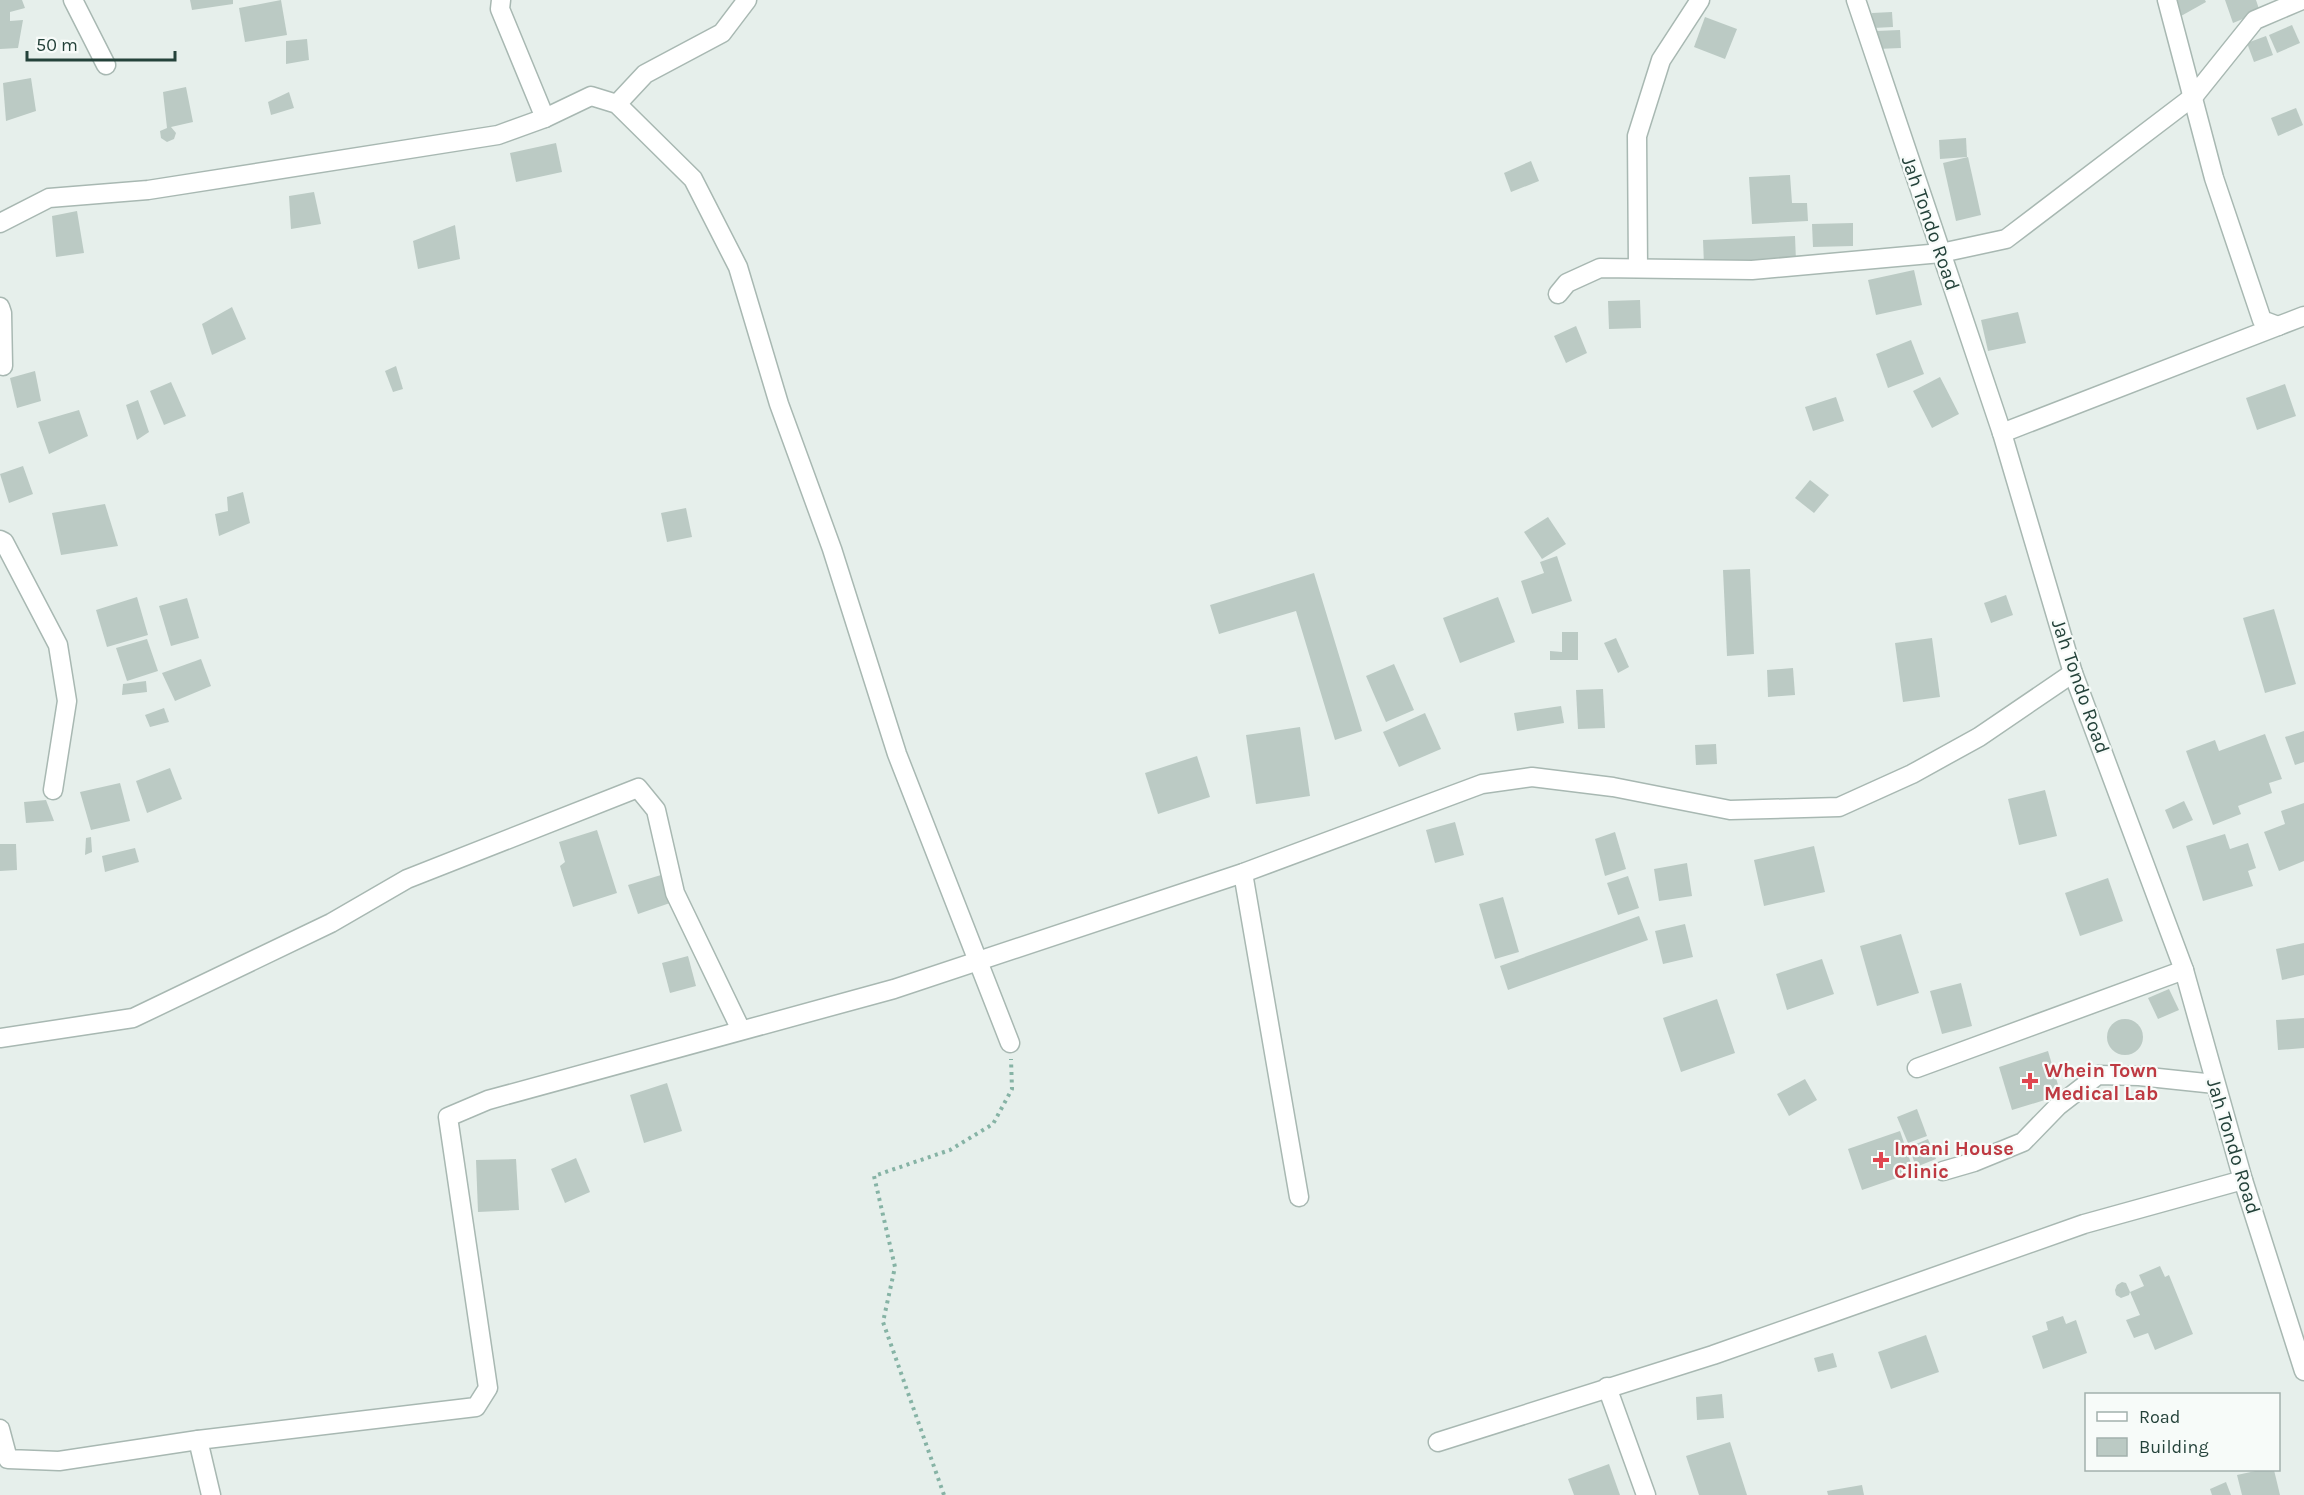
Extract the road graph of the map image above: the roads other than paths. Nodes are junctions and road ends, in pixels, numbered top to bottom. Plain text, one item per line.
1 (73, 0) edge
2 (501, 0) edge
3 (747, 0) edge
4 (1700, 0) edge
5 (1856, 0) edge
6 (2167, 0) edge
7 (2302, 0) edge
8 (106, 64) dead end
9 (2194, 96) junction
10 (616, 104) junction
11 (545, 118) junction
12 (0, 223) edge
13 (1941, 253) junction
14 (1638, 268) junction
15 (1558, 294) dead end
16 (0, 307) edge
17 (2304, 316) edge
18 (2278, 326) junction
19 (3, 366) dead end
20 (2002, 433) junction
21 (1, 542) edge
22 (2073, 673) junction
23 (53, 790) dead end
24 (1243, 873) junction
25 (978, 959) junction
26 (2184, 970) junction
27 (741, 1030) junction
28 (0, 1038) edge
29 (1010, 1043) road end
30 (1917, 1068) dead end
31 (2215, 1084) junction
32 (1943, 1171) dead end
33 (2243, 1180) junction
34 (1299, 1197) dead end
35 (2299, 1341) edge
36 (2304, 1371) edge
37 (1607, 1387) junction
38 (0, 1429) edge
39 (198, 1440) junction
40 (1438, 1442) dead end
41 (211, 1495) edge
42 (1646, 1495) edge

1 - 8 street
2 - 11 street
3 - 10 street
4 - 14 street
5 - 13 street, Jah Tondo Road
6 - 9 street
7 - 9 street
9 - 13 street
9 - 18 street
10 - 11 street
10 - 25 street
11 - 12 street
13 - 14 street
13 - 20 street, Jah Tondo Road
14 - 15 street
16 - 19 street
17 - 18 street
18 - 20 street
20 - 22 street, Jah Tondo Road
21 - 23 street
22 - 24 street
22 - 26 street, Jah Tondo Road
24 - 25 street
24 - 34 street
25 - 27 street
25 - 29 street
26 - 30 street
26 - 31 street, Jah Tondo Road
27 - 28 street
27 - 39 street
31 - 32 street
31 - 33 street, Jah Tondo Road
33 - 35 street, Jah Tondo Road
33 - 37 street
35 - 36 street, Jah Tondo Road
37 - 40 street
37 - 42 street
38 - 39 street
39 - 41 street

